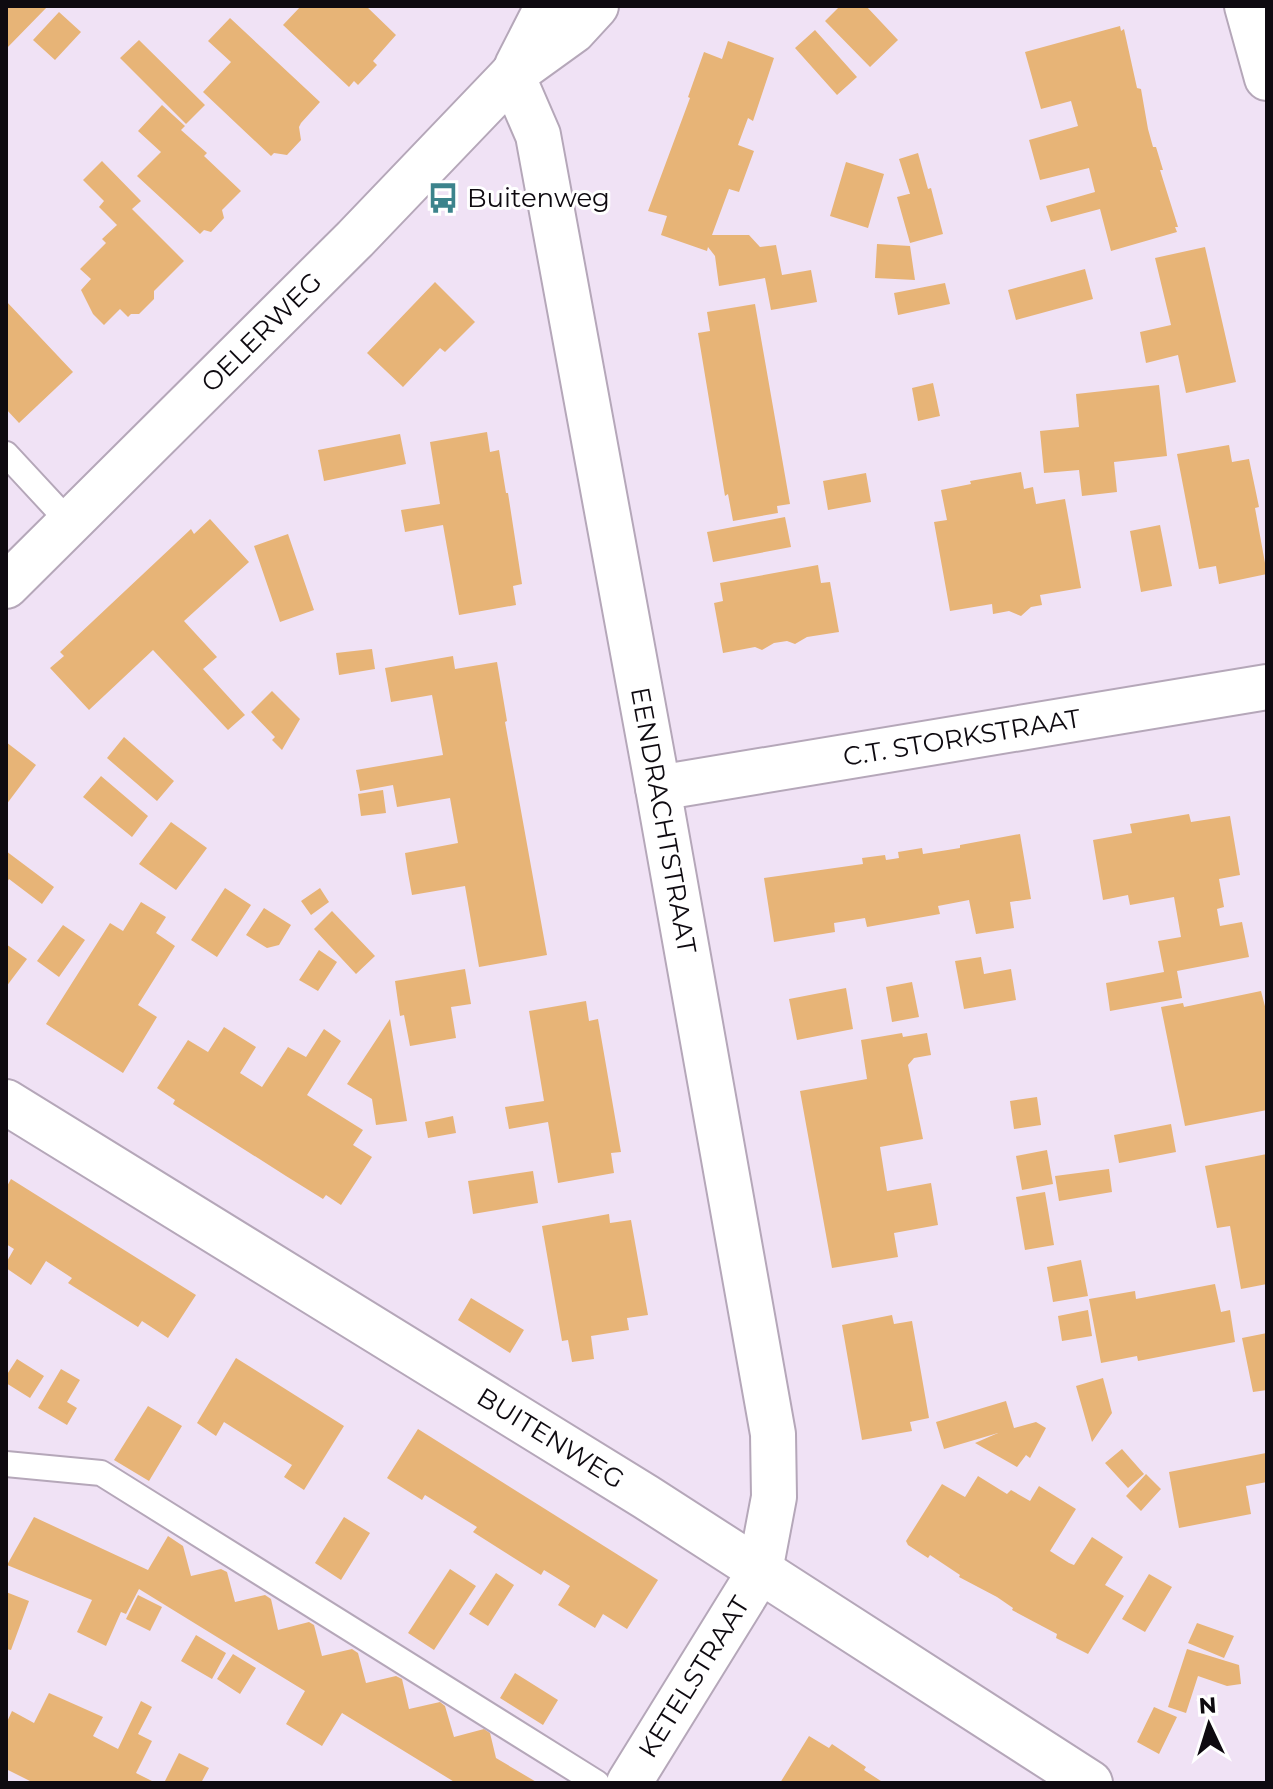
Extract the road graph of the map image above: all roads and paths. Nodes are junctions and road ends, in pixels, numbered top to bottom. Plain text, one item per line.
1 (551, 6) edge
2 (596, 6) edge
3 (1247, 6) edge
4 (512, 75) junction
5 (1267, 78) edge
6 (6, 454) edge
7 (70, 523) junction
8 (6, 586) edge
9 (1267, 687) edge
10 (658, 788) junction
11 (6, 1102) edge
12 (6, 1464) edge
13 (760, 1571) junction
14 (597, 1783) edge
15 (629, 1783) edge
16 (1090, 1783) edge

1 - 4 street, OELERWEG
2 - 4 street, OELERWEG
3 - 5 street
4 - 7 street, OELERWEG
4 - 10 street, EENDRACHTSTRAAT
6 - 7 lane
7 - 8 street, OELERWEG
9 - 10 street, C.T. STORKSTRAAT
10 - 13 street, EENDRACHTSTRAAT
11 - 13 street, BUITENWEG
12 - 14 lane
13 - 15 street, KETELSTRAAT
13 - 16 street, BUITENWEG

